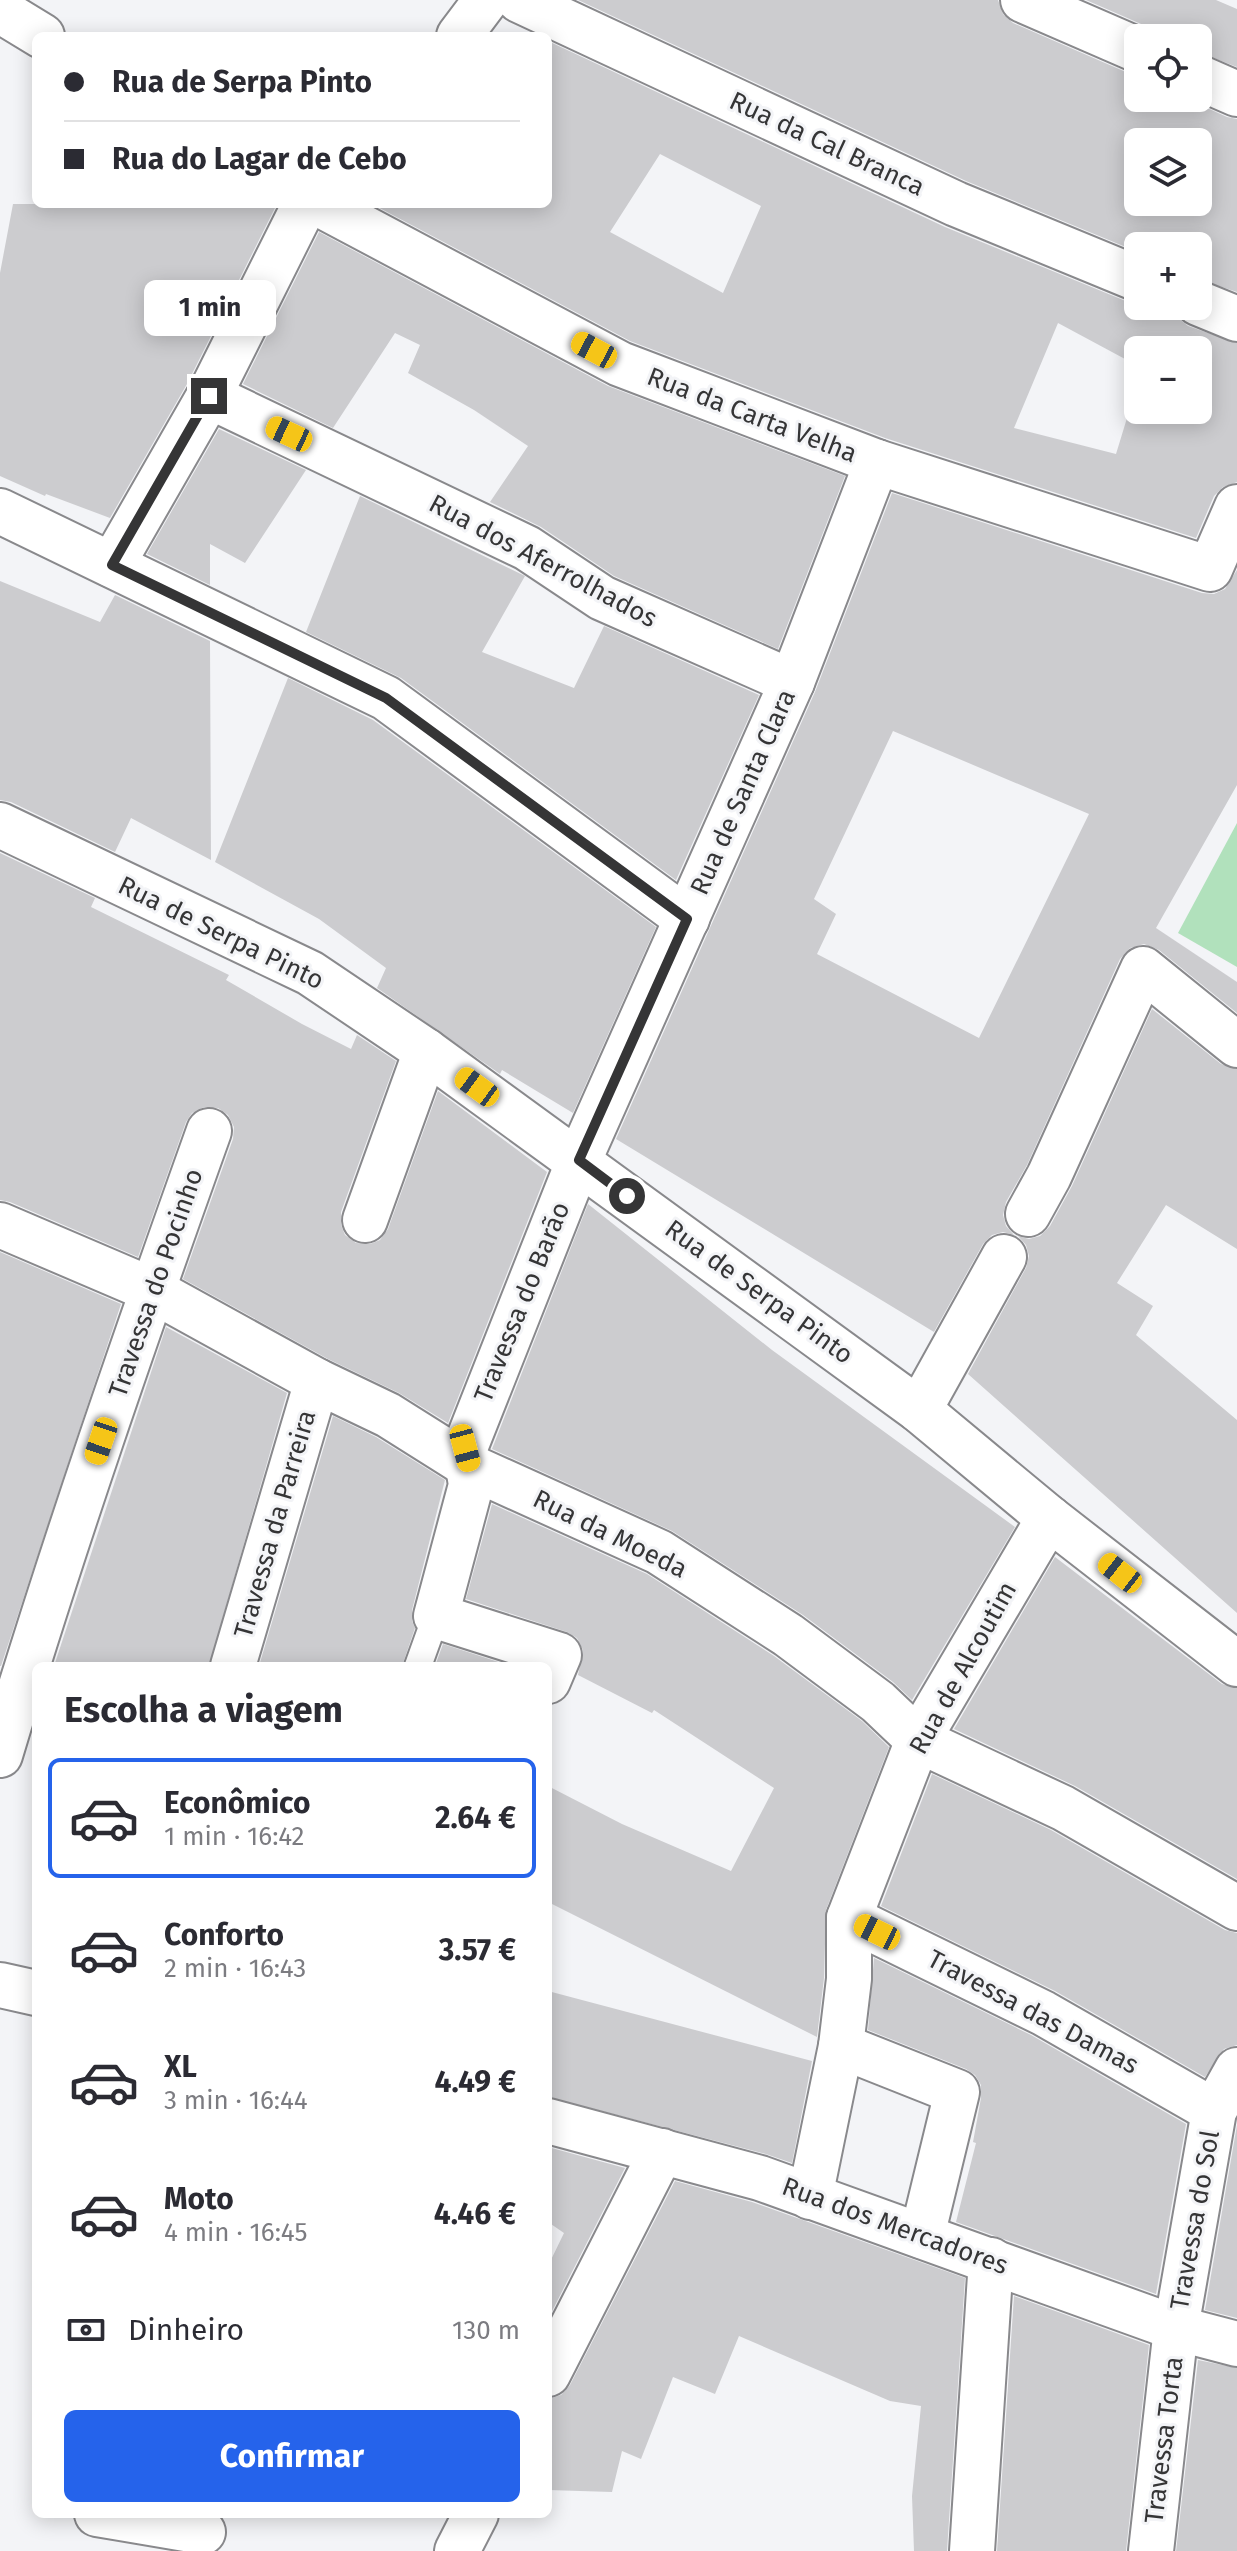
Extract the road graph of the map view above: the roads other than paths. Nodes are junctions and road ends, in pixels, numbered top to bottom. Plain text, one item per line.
1 (486, 0) edge
2 (519, 0) edge
3 (1023, 0) edge
4 (1, 11) edge
5 (35, 32) edge
6 (462, 32) edge
7 (1124, 44) edge
8 (1212, 83) edge
9 (1237, 94) edge
10 (320, 208) edge
11 (325, 208) edge
12 (1124, 273) edge
13 (1212, 309) edge
14 (1237, 319) edge
15 (209, 396) junction
16 (877, 462) junction
17 (1237, 507) edge
18 (0, 511) edge
19 (112, 565) junction
20 (792, 682) junction
21 (0, 825) edge
22 (687, 919) junction
23 (1237, 1045) edge
24 (426, 1051) junction
25 (209, 1131) dead end
26 (579, 1160) junction
27 (1028, 1214) dead end
28 (365, 1220) dead end
29 (0, 1225) edge
30 (1004, 1257) dead end
31 (152, 1290) junction
32 (317, 1381) junction
33 (919, 1410) junction
34 (469, 1466) junction
35 (1049, 1518) junction
36 (436, 1616) junction
37 (234, 1662) edge
38 (419, 1662) edge
39 (1237, 1664) edge
40 (552, 1672) edge
41 (918, 1740) junction
42 (0, 1755) edge
43 (1237, 1908) edge
44 (849, 1918) junction
45 (0, 1985) edge
46 (32, 1992) edge
47 (841, 2046) junction
48 (1237, 2070) edge
49 (1214, 2111) junction
50 (552, 2122) edge
51 (662, 2151) junction
52 (810, 2197) junction
53 (922, 2236) junction
54 (991, 2260) junction
55 (1176, 2328) junction
56 (1237, 2344) edge
57 (552, 2366) edge
58 (121, 2518) edge
59 (474, 2518) edge
60 (203, 2532) edge
61 (457, 2551) edge
62 (972, 2551) edge
63 (1151, 2551) edge

1 - 6 street
2 - 12 street, Rua da Cal Branca
3 - 7 street
4 - 5 street
8 - 9 street
10 - 15 street
11 - 16 street, Rua da Carta Velha
13 - 14 street
15 - 19 street
15 - 20 street, Rua dos Aferrolhados
16 - 17 street, Rua da Carta Velha
16 - 20 street, Rua de Santa Clara
18 - 19 street
19 - 22 street
20 - 22 street, Rua de Santa Clara
21 - 24 street, Rua de Serpa Pinto
22 - 26 street, Rua de Santa Clara
23 - 27 street
24 - 26 street, Rua de Serpa Pinto
24 - 28 street
25 - 31 street, Travessa do Pocinho
26 - 33 street, Rua de Serpa Pinto
26 - 34 street, Travessa do Barão
29 - 31 street, Rua da Moeda
30 - 33 street
31 - 32 street, Rua da Moeda
31 - 42 street, Travessa do Pocinho
32 - 34 street, Rua da Moeda
32 - 37 street, Travessa da Parreira
33 - 35 street, Rua de Serpa Pinto
34 - 36 street, Travessa do Barão
34 - 41 street, Rua da Moeda
35 - 39 street, Rua de Serpa Pinto
35 - 41 street, Rua de Alcoutim
36 - 38 lane
36 - 40 street
41 - 43 street, Rua da Moeda
41 - 44 street, Rua de Alcoutim
44 - 47 street, Rua de Alcoutim
44 - 49 street, Travessa das Damas
45 - 46 street
47 - 52 street, Rua de Alcoutim
47 - 53 street
48 - 49 street, Travessa do Sol
49 - 55 street, Travessa do Sol
50 - 51 street, Rua dos Mercadores
51 - 52 street, Rua dos Mercadores
51 - 57 street
52 - 53 street, Rua dos Mercadores
53 - 54 street, Rua dos Mercadores
54 - 55 street, Rua dos Mercadores
54 - 62 street
55 - 56 street, Rua dos Mercadores
55 - 63 street, Travessa Torta
58 - 60 street
59 - 61 street

